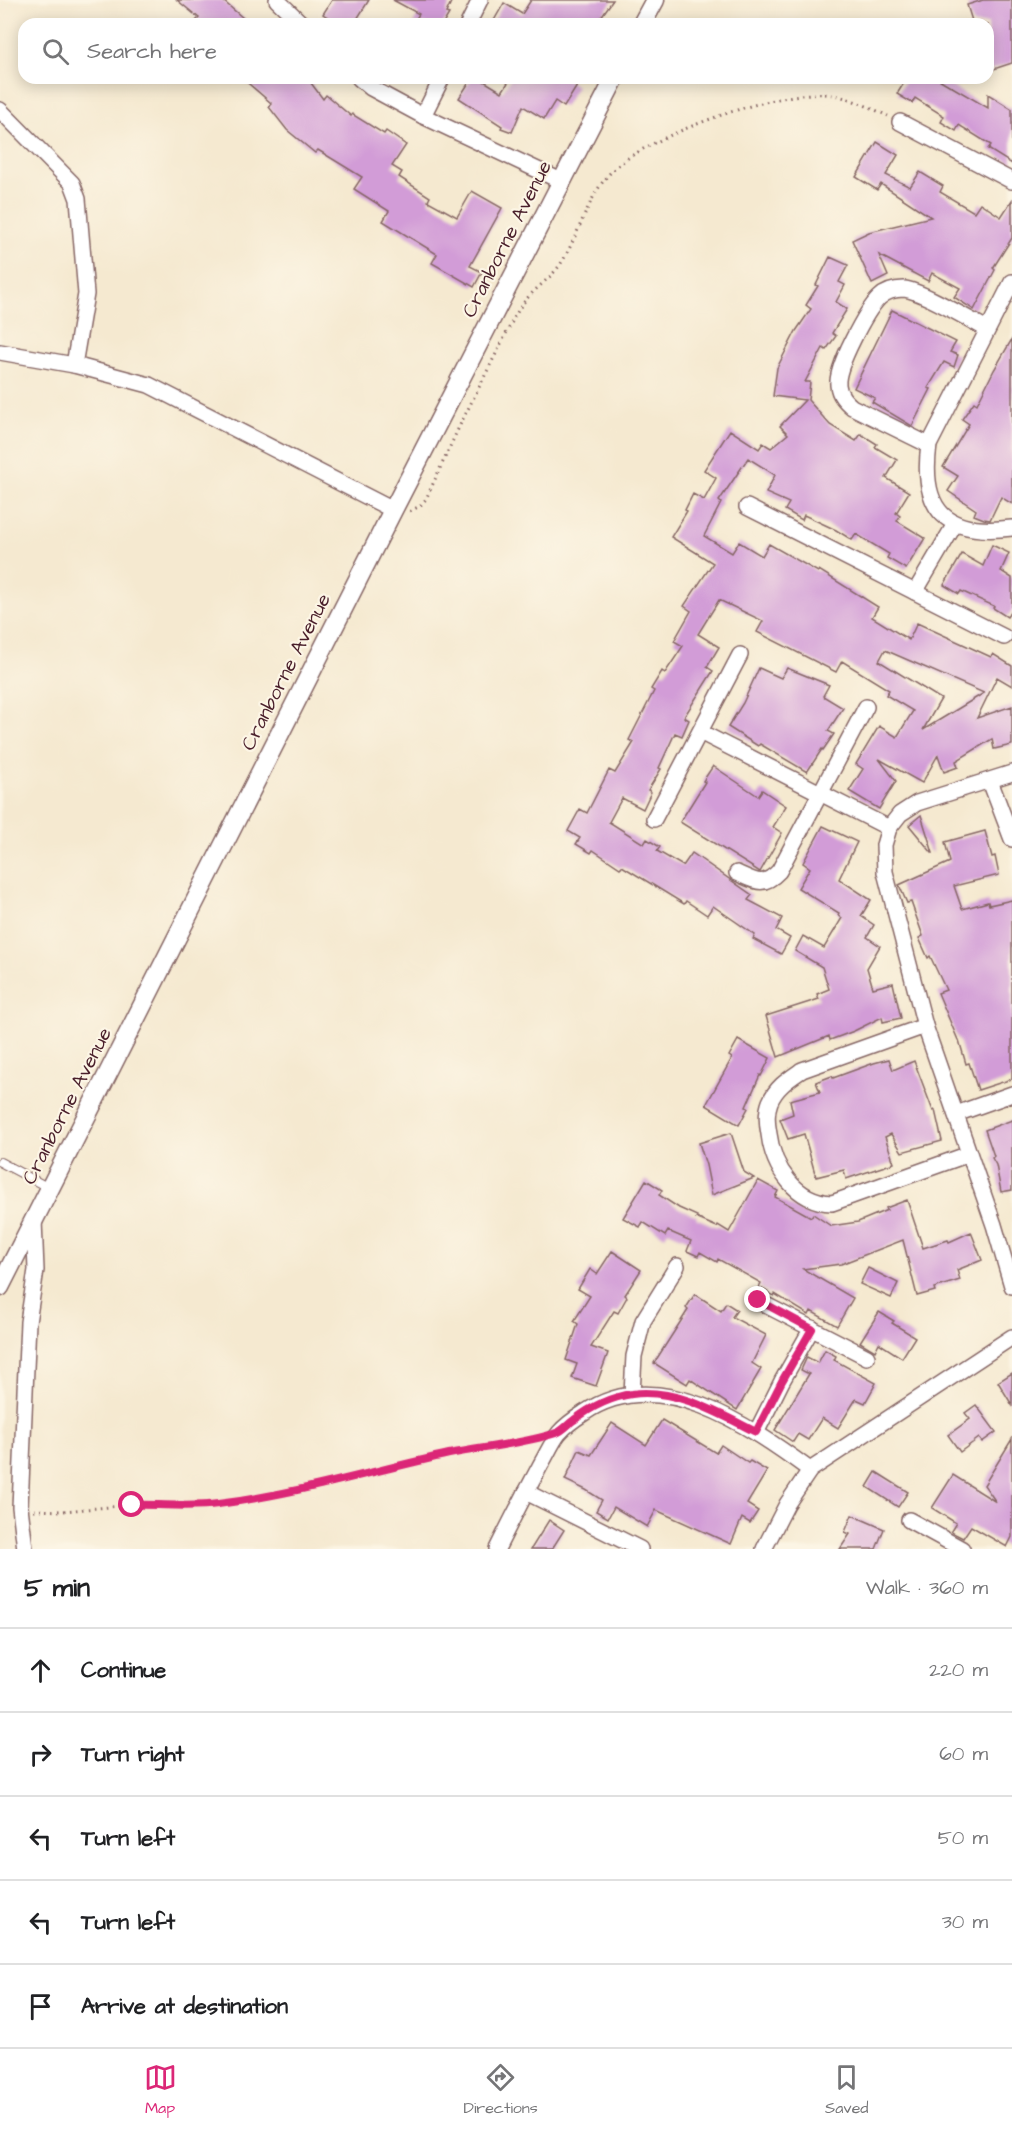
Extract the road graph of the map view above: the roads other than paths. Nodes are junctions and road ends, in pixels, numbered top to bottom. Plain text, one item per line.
1 (277, 0) edge
2 (480, 0) edge
3 (655, 0) edge
4 (296, 18) edge
5 (471, 18) edge
6 (645, 18) edge
7 (366, 84) edge
8 (439, 84) edge
9 (612, 84) edge
10 (0, 110) edge
11 (423, 116) junction
12 (900, 122) road end
13 (561, 181) junction
14 (1012, 181) edge
15 (1012, 282) edge
16 (987, 329) junction
17 (0, 352) edge
18 (74, 365) junction
19 (929, 445) junction
20 (747, 507) dead end
21 (393, 510) junction
22 (955, 524) junction
23 (1012, 528) edge
24 (915, 592) junction
25 (1004, 637) dead end
26 (740, 655) dead end
27 (866, 706) dead end
28 (700, 732) junction
29 (1012, 773) edge
30 (990, 781) junction
31 (821, 793) junction
32 (654, 819) dead end
33 (889, 828) junction
34 (1012, 839) edge
35 (737, 873) dead end
36 (925, 1026) junction
37 (1012, 1094) edge
38 (956, 1114) junction
39 (969, 1154) junction
40 (0, 1162) edge
41 (50, 1189) junction
42 (34, 1220) junction
43 (677, 1266) dead end
44 (1012, 1286) edge
45 (0, 1287) edge
46 (758, 1300) dead end
47 (812, 1329) junction
48 (1012, 1337) edge
49 (867, 1357) dead end
50 (632, 1394) junction
51 (756, 1432) junction
52 (810, 1470) junction
53 (526, 1492) junction
54 (909, 1520) dead end
55 (25, 1549) edge
56 (497, 1549) edge
57 (640, 1549) edge
58 (764, 1549) edge
59 (962, 1549) edge

1 - 4 street
2 - 5 street
3 - 6 street
7 - 11 street
8 - 11 street
9 - 13 street, Cranborne Avenue
10 - 18 street
11 - 13 street
12 - 14 street
13 - 21 street, Cranborne Avenue
15 - 16 street
16 - 19 street
16 - 19 street
17 - 18 street
18 - 21 street
19 - 22 street
20 - 24 street
21 - 41 street, Cranborne Avenue
22 - 23 street
22 - 24 street
24 - 25 street
26 - 28 street
27 - 31 street
28 - 31 street
28 - 32 street
29 - 30 street
30 - 33 street
30 - 34 street
31 - 33 street
31 - 35 street
33 - 36 street
36 - 38 street
36 - 39 street
37 - 38 street
38 - 39 street
39 - 44 street
40 - 41 lane
41 - 42 street, Cranborne Avenue
42 - 45 street, Cranborne Avenue
42 - 55 street
43 - 50 street
46 - 47 street
47 - 49 street
47 - 51 street
48 - 52 street
50 - 51 street
50 - 53 street
51 - 52 street
52 - 58 street
53 - 56 street
53 - 57 street
54 - 59 street

